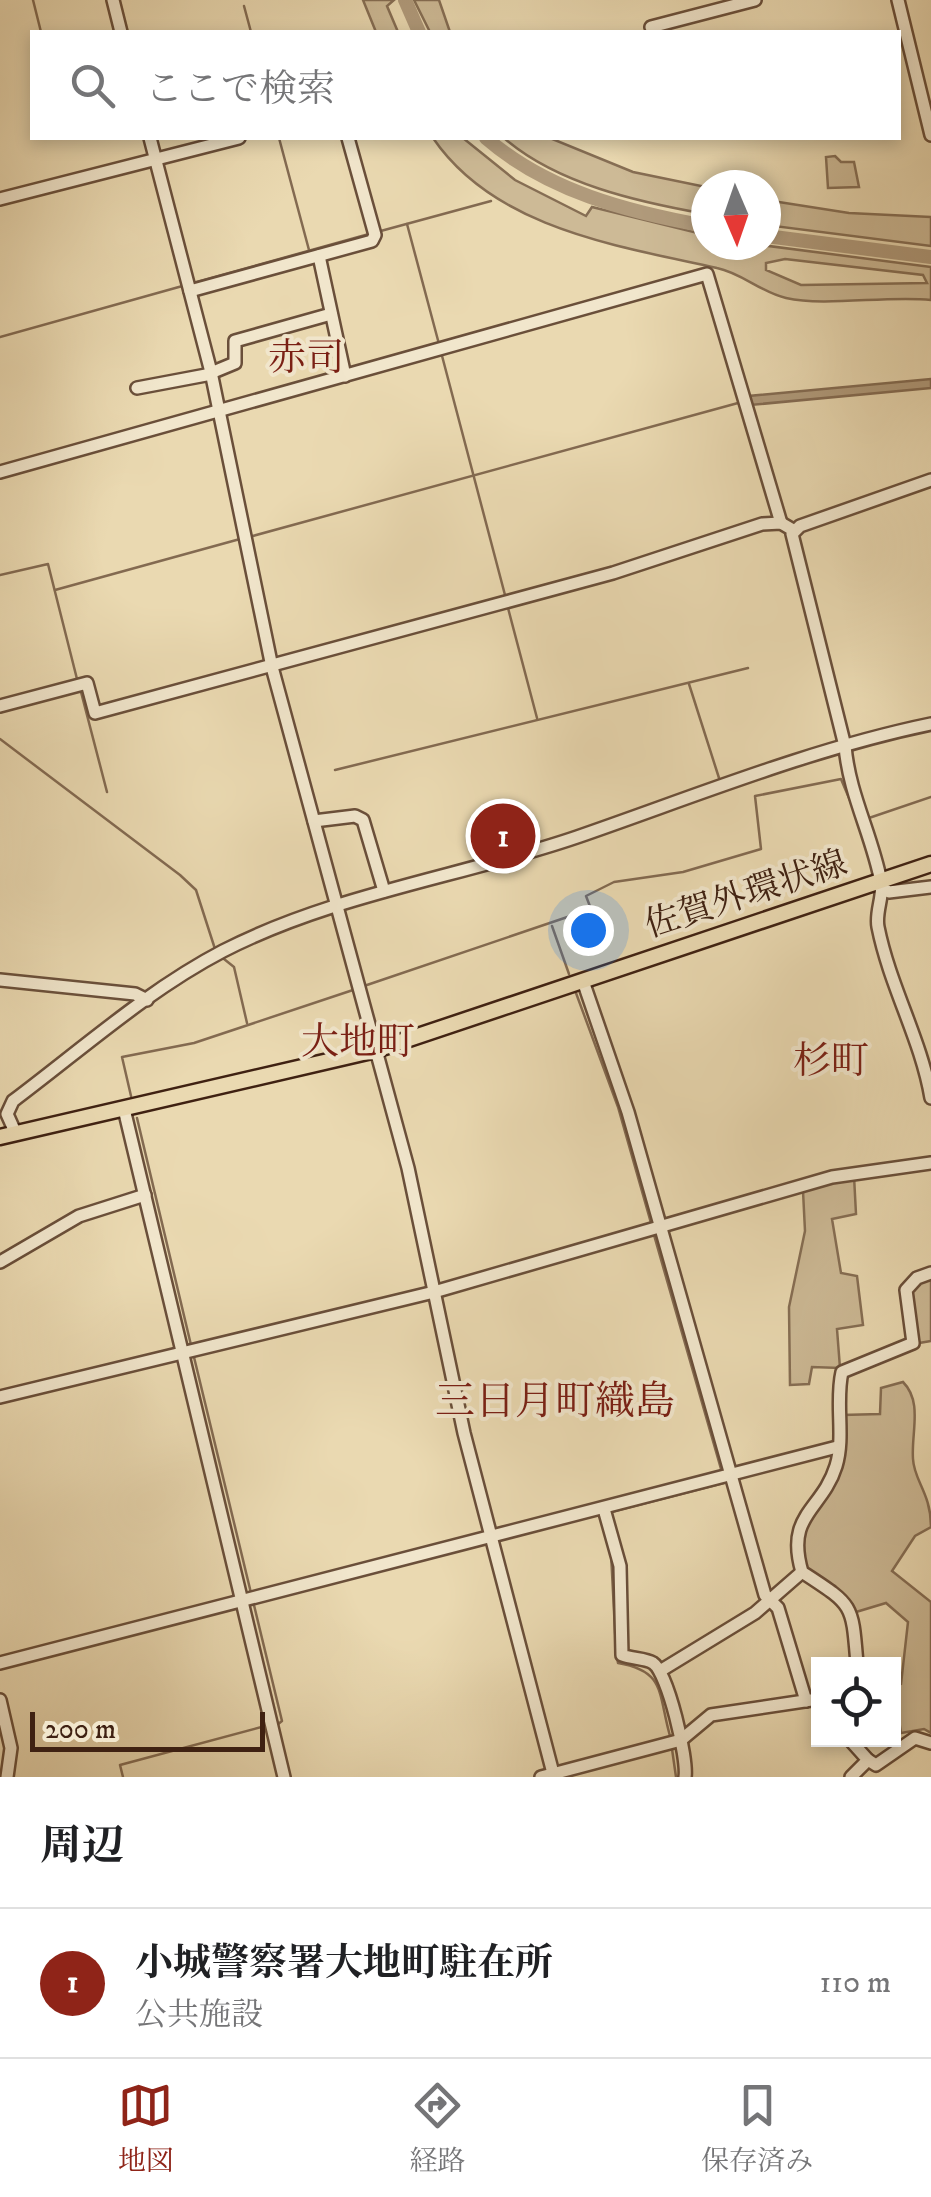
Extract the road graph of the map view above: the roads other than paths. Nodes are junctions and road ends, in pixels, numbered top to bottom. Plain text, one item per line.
1 (113, 0) edge
2 (755, 0) edge
3 (898, 0) edge
4 (651, 28) dead end
5 (120, 30) edge
6 (931, 135) edge
7 (151, 140) edge
8 (231, 140) edge
9 (349, 140) edge
10 (156, 158) junction
11 (0, 198) edge
12 (319, 256) junction
13 (189, 287) junction
14 (331, 314) junction
15 (211, 372) junction
16 (344, 376) junction
17 (138, 388) dead end
18 (219, 410) junction
19 (0, 472) edge
20 (931, 480) edge
21 (781, 522) junction
22 (793, 530) junction
23 (272, 667) junction
24 (0, 706) edge
25 (931, 724) edge
26 (846, 746) junction
27 (314, 821) junction
28 (930, 867) edge
29 (881, 885) junction
30 (931, 887) edge
31 (384, 890) junction
32 (337, 906) junction
33 (0, 980) edge
34 (583, 981) junction
35 (147, 1000) junction
36 (376, 1050) junction
37 (928, 1066) edge
38 (931, 1098) edge
39 (124, 1109) junction
40 (16, 1134) junction
41 (0, 1137) edge
42 (931, 1164) edge
43 (146, 1195) junction
44 (654, 1228) junction
45 (0, 1262) edge
46 (931, 1273) edge
47 (434, 1292) junction
48 (182, 1354) junction
49 (0, 1397) edge
50 (837, 1447) junction
51 (732, 1474) junction
52 (604, 1509) junction
53 (492, 1538) junction
54 (802, 1572) junction
55 (242, 1599) junction
56 (770, 1602) junction
57 (856, 1657) edge
58 (0, 1664) edge
59 (660, 1671) junction
60 (811, 1697) edge
61 (0, 1700) edge
62 (811, 1700) edge
63 (681, 1740) junction
64 (931, 1743) edge
65 (856, 1747) edge
66 (873, 1767) edge
67 (549, 1776) edge
68 (7, 1777) edge
69 (284, 1777) edge
70 (685, 1777) edge
71 (851, 1777) edge

1 - 5 street
2 - 4 street
3 - 6 street
7 - 10 street
8 - 10 street
9 - 12 street
10 - 11 street
10 - 13 street
12 - 13 street
12 - 14 street
13 - 15 street
14 - 15 street
14 - 16 street
15 - 17 street
15 - 18 street
16 - 18 street
16 - 21 street
18 - 19 street
18 - 23 street
20 - 22 street
21 - 22 street
21 - 23 street
22 - 26 street
23 - 24 street
23 - 27 street
25 - 26 street
26 - 29 street
26 - 31 street
27 - 31 street
27 - 32 street
28 - 29 main road, 佐賀外環状線
29 - 30 street
29 - 34 main road, 佐賀外環状線
29 - 37 street
31 - 32 street
32 - 35 street
32 - 36 street
33 - 35 street
34 - 36 main road, 佐賀外環状線
34 - 44 street
35 - 40 street
36 - 39 main road, 佐賀外環状線
36 - 47 street
37 - 38 street
39 - 40 main road, 佐賀外環状線
39 - 43 street
40 - 41 main road, 佐賀外環状線
42 - 44 street
43 - 45 street
43 - 48 street
44 - 47 street
44 - 51 street
46 - 50 street
47 - 48 street
47 - 53 street
48 - 49 street
48 - 55 street
50 - 51 street
50 - 54 street
51 - 52 street
51 - 56 street
52 - 53 street
52 - 59 street
53 - 55 street
53 - 67 street
54 - 56 street
54 - 57 street
55 - 58 street
55 - 69 street
56 - 59 street
56 - 60 street
59 - 63 street
61 - 68 street
62 - 63 street
63 - 67 street
63 - 70 street
64 - 66 street
65 - 66 street
66 - 71 street

